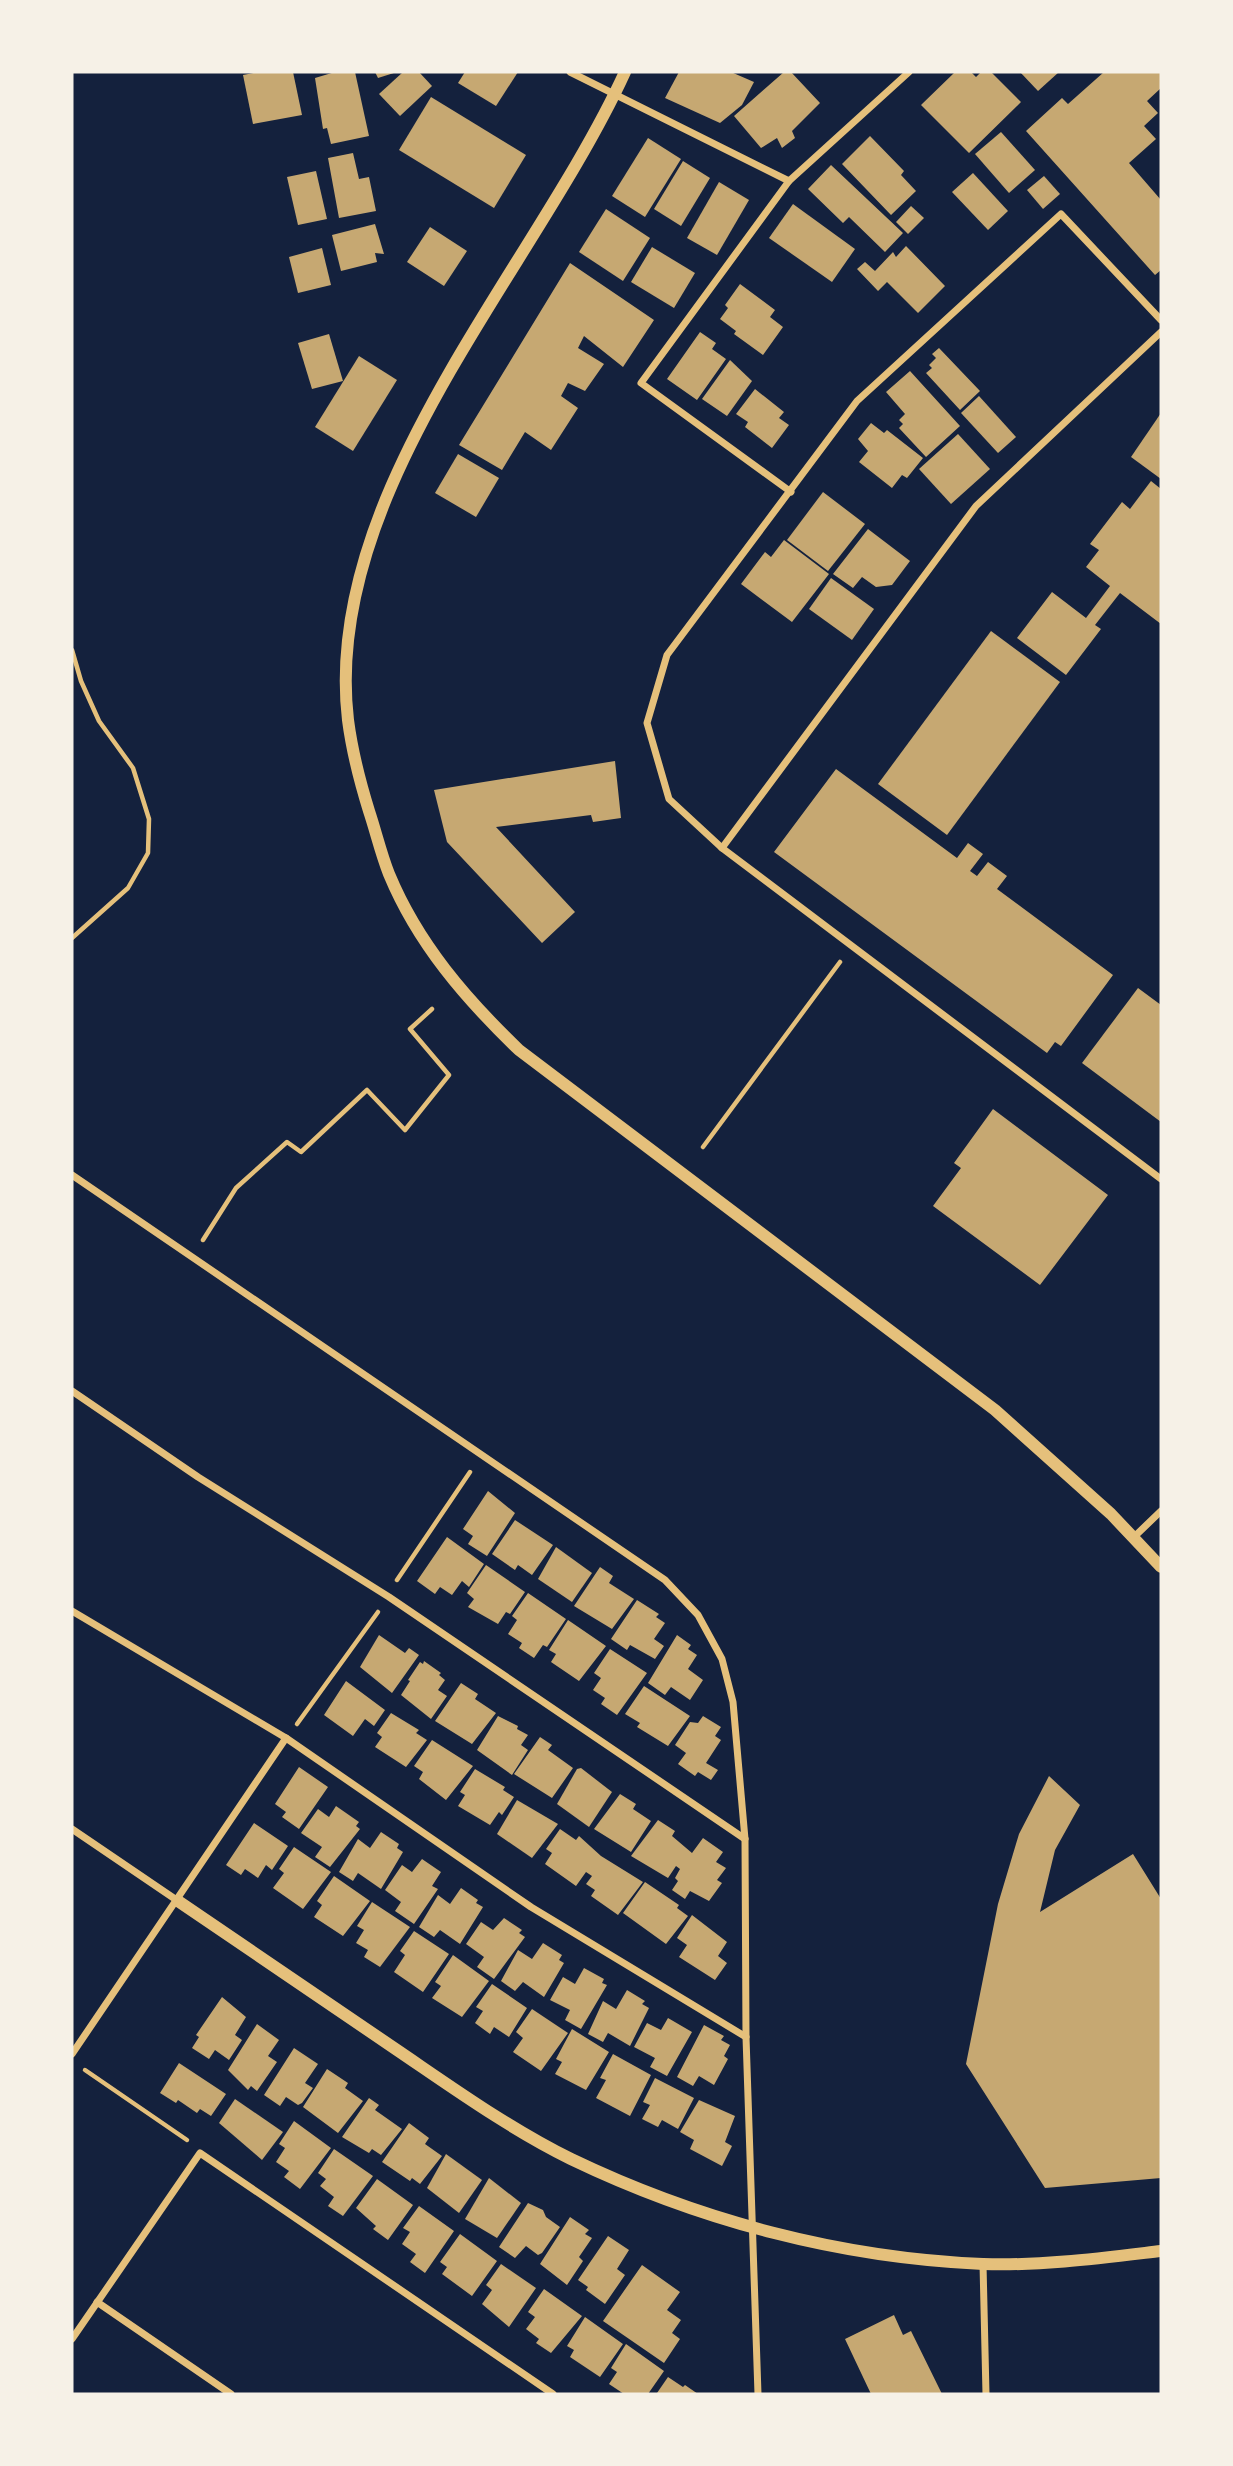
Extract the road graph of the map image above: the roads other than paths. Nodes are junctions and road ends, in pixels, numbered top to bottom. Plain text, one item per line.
1 (570, 72) edge
2 (625, 72) edge
3 (909, 72) edge
4 (615, 94) junction
5 (789, 181) junction
6 (1161, 320) edge
7 (1161, 332) edge
8 (791, 492) junction
9 (722, 848) junction
10 (72, 1175) edge
11 (1161, 1179) edge
12 (72, 1391) edge
13 (1161, 1511) edge
14 (1134, 1537) junction
15 (1161, 1567) edge
16 (72, 1611) edge
17 (286, 1738) junction
18 (72, 1829) edge
19 (745, 1839) junction
20 (177, 1901) junction
21 (746, 2037) junction
22 (72, 2053) edge
23 (752, 2227) junction
24 (1161, 2251) edge
25 (983, 2264) junction
26 (97, 2301) junction
27 (72, 2339) edge
28 (231, 2394) edge
29 (553, 2394) edge
30 (758, 2394) edge
31 (986, 2394) edge

1 - 4 street
2 - 4 street
3 - 5 street
4 - 5 street
4 - 14 street
5 - 8 street
6 - 8 street
7 - 9 street
8 - 9 street
9 - 11 street
10 - 19 street
12 - 19 street
13 - 14 street
14 - 15 street
16 - 17 street
17 - 20 street
17 - 21 street
18 - 20 street
19 - 21 street
20 - 22 street
20 - 23 street
21 - 23 street
23 - 25 street
23 - 30 street
24 - 25 street
25 - 31 street
26 - 27 street
26 - 28 street
26 - 29 street

